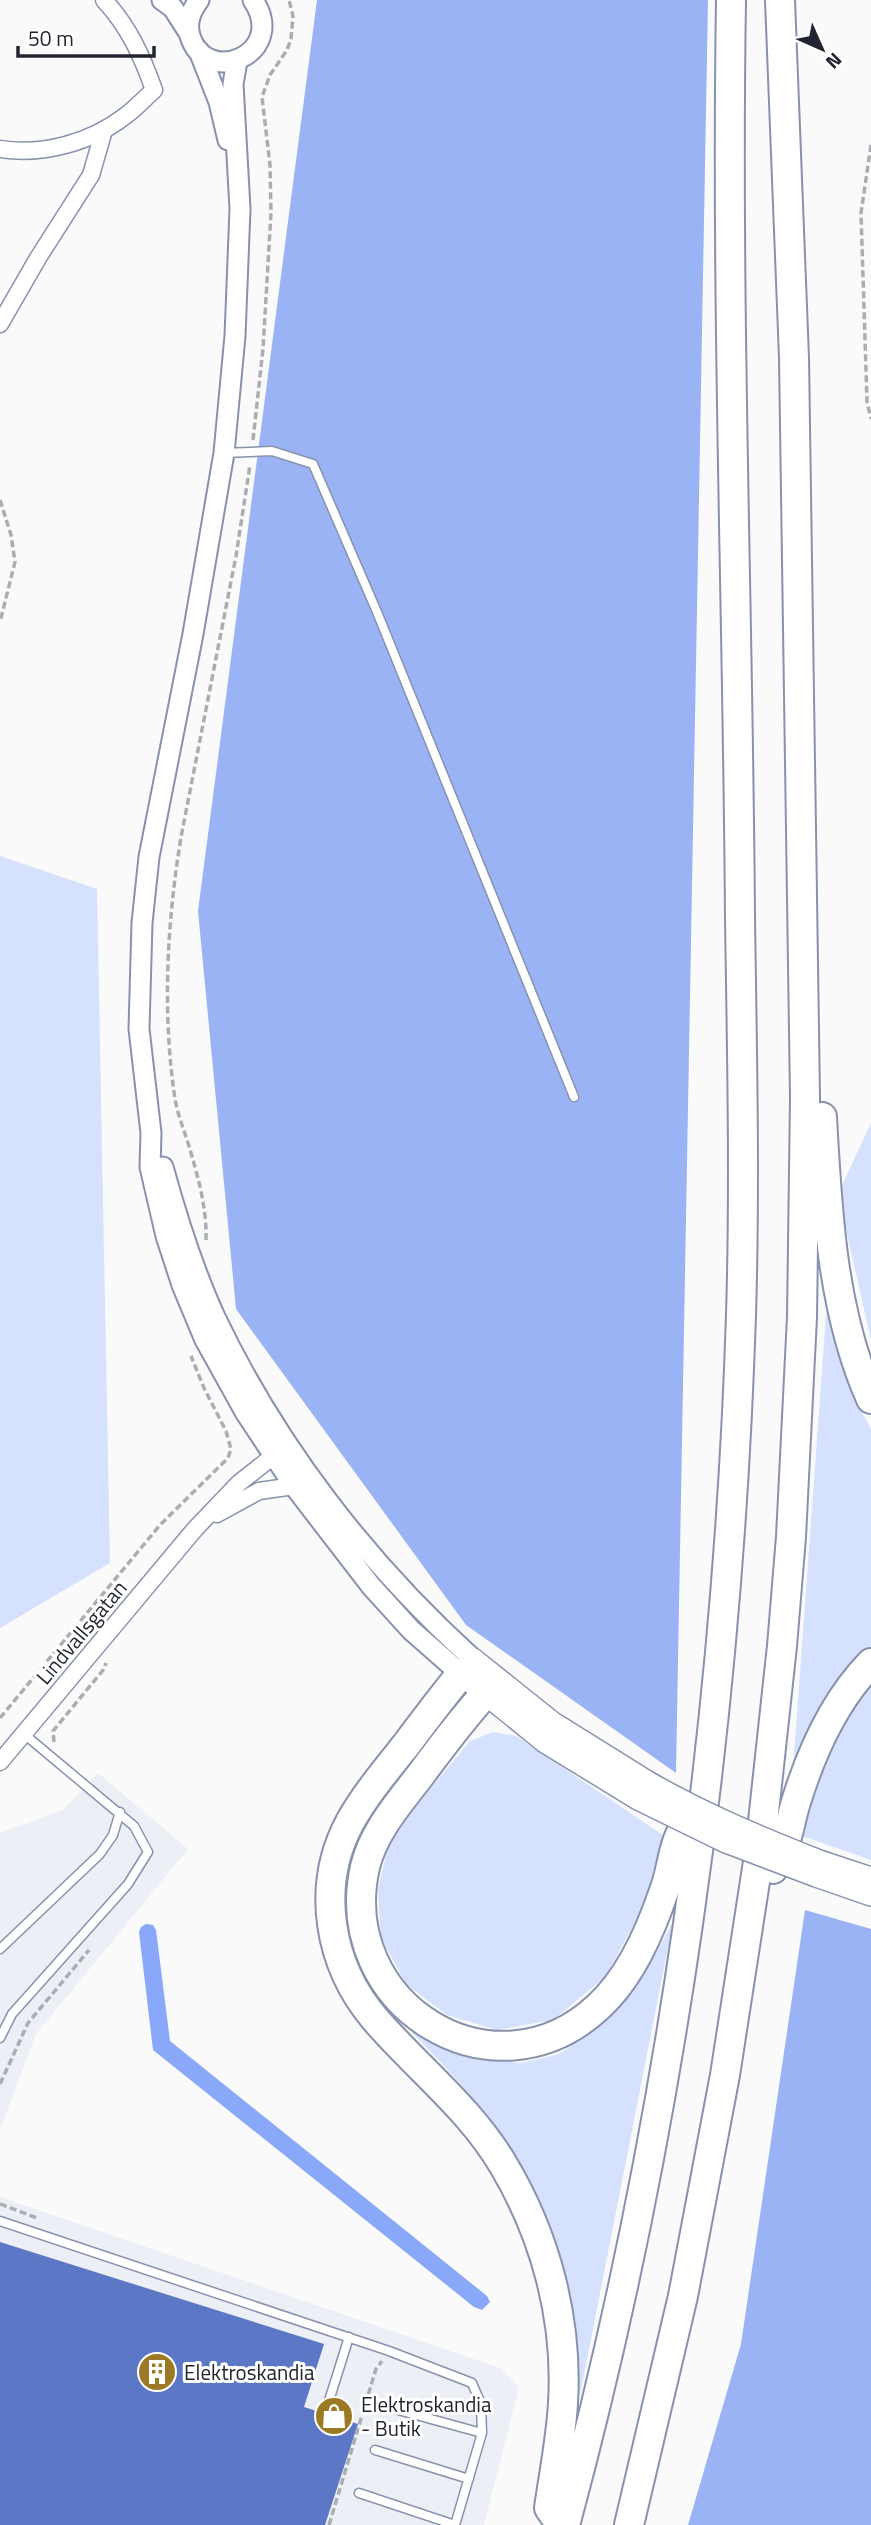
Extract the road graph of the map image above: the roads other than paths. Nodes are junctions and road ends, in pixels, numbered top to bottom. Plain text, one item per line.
1 (104, 0) edge
2 (162, 0) edge
3 (198, 0) edge
4 (731, 0) edge
5 (780, 1) edge
6 (257, 3) edge
7 (189, 33) junction
8 (199, 51) junction
9 (237, 61) junction
10 (104, 130) junction
11 (0, 149) edge
12 (239, 174) junction
13 (0, 324) edge
14 (224, 453) junction
15 (801, 797) junction
16 (574, 1097) dead end
17 (871, 1399) edge
18 (281, 1450) junction
19 (294, 1486) junction
20 (195, 1529) junction
21 (871, 1663) edge
22 (467, 1666) junction
23 (491, 1687) junction
24 (24, 1734) junction
25 (0, 1762) edge
26 (701, 1809) junction
27 (120, 1812) junction
28 (819, 1869) junction
29 (871, 1878) edge
30 (871, 1895) edge
31 (753, 1897) junction
32 (0, 1950) edge
33 (0, 2038) edge
34 (0, 2221) edge
35 (349, 2337) junction
36 (328, 2404) dead end
37 (387, 2407) dead end
38 (482, 2433) junction
39 (375, 2450) dead end
40 (469, 2479) junction
41 (359, 2493) dead end
42 (455, 2525) edge
43 (563, 2525) edge
44 (629, 2525) edge

1 - 10 street
2 - 7 street
3 - 7 street
4 - 26 highway
5 - 15 highway
6 - 9 street
7 - 8 street
8 - 9 street
8 - 12 street
9 - 12 street
10 - 11 street
10 - 13 street
12 - 14 street
14 - 16 lane
14 - 18 street
15 - 17 highway
15 - 31 highway
18 - 19 street
18 - 20 street, Lindvallsgatan
18 - 22 street
19 - 20 street, Lindvallsgatan
19 - 22 street
20 - 24 street, Lindvallsgatan
21 - 31 highway
22 - 23 main road
22 - 43 highway
23 - 26 highway
23 - 28 main road, bridge
24 - 25 street, Lindvallsgatan
24 - 27 lane
26 - 43 highway
27 - 32 lane
27 - 33 lane
28 - 29 main road
28 - 30 main road
31 - 44 highway
34 - 35 lane
35 - 36 lane
35 - 38 lane
37 - 38 lane
38 - 40 lane
39 - 40 lane
40 - 42 lane
41 - 42 lane

